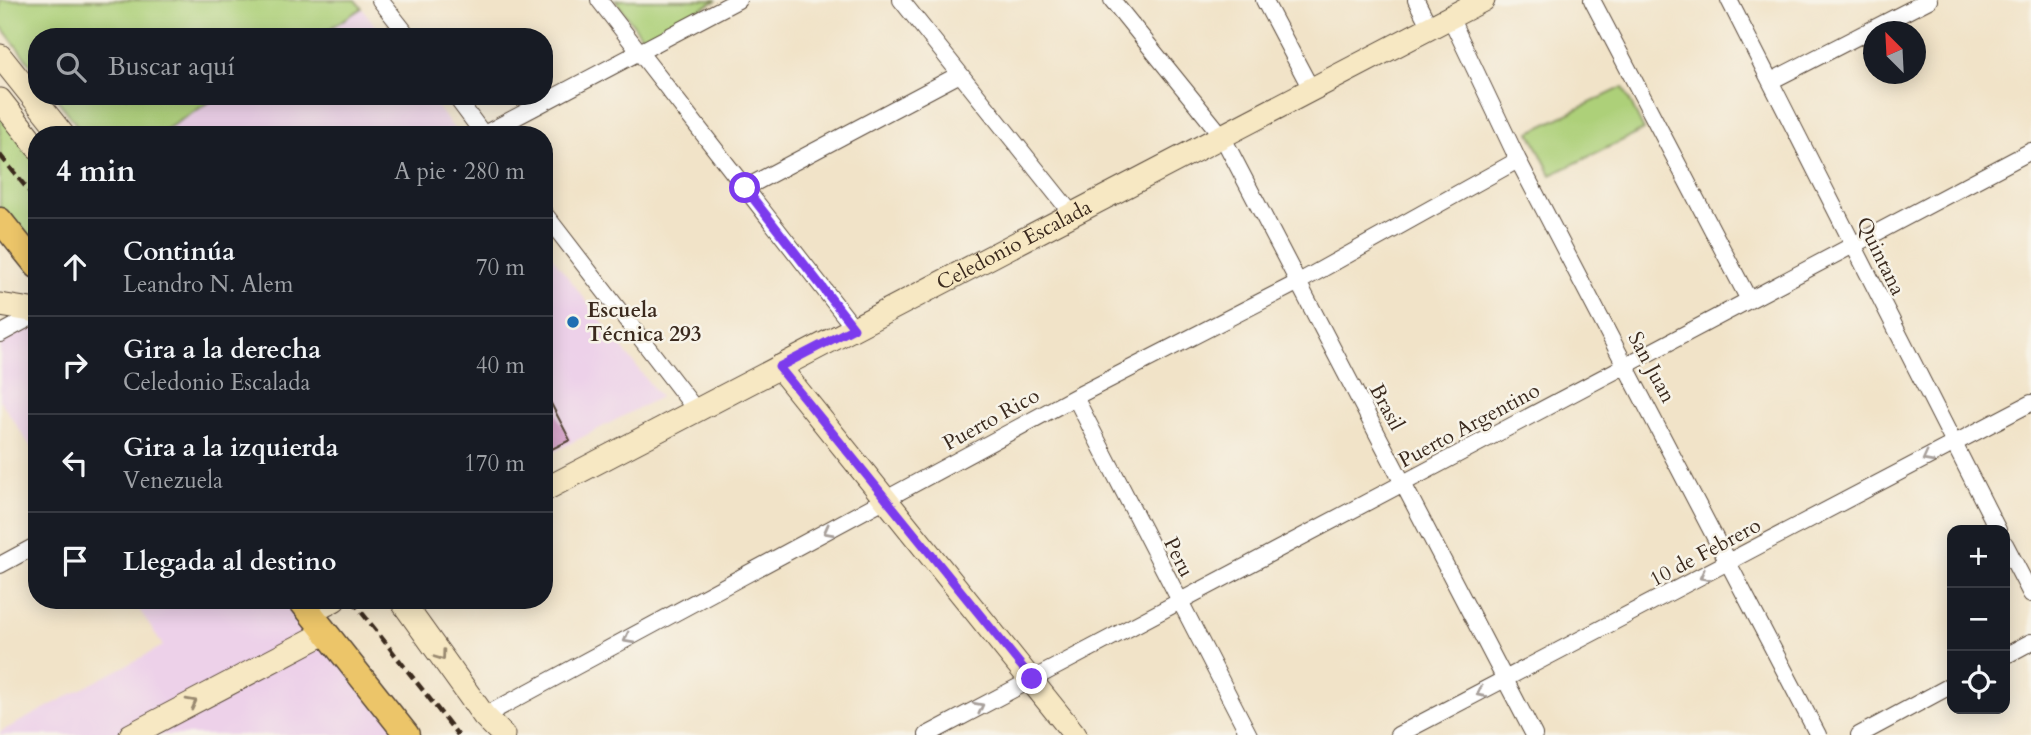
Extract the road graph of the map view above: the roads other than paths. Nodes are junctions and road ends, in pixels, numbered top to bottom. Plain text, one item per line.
1 (380, 0) edge
2 (599, 0) edge
3 (738, 0) edge
4 (901, 0) edge
5 (1112, 0) edge
6 (1264, 0) edge
7 (1416, 0) edge
8 (1483, 0) edge
9 (1592, 0) edge
10 (1729, 0) edge
11 (1929, 0) edge
12 (1440, 23) junction
13 (402, 28) edge
14 (639, 52) junction
15 (0, 56) edge
16 (960, 74) junction
17 (1771, 81) junction
18 (1311, 89) junction
19 (28, 92) edge
20 (553, 97) edge
21 (0, 100) edge
22 (38, 105) edge
23 (462, 105) edge
24 (539, 105) edge
25 (55, 126) edge
26 (478, 126) edge
27 (499, 126) edge
28 (28, 135) edge
29 (1222, 136) junction
30 (2031, 151) edge
31 (1518, 160) junction
32 (745, 188) junction
33 (1072, 214) junction
34 (0, 220) edge
35 (553, 225) edge
36 (1853, 247) junction
37 (28, 255) edge
38 (1297, 282) junction
39 (0, 289) edge
40 (28, 294) edge
41 (1749, 300) junction
42 (0, 305) edge
43 (28, 310) edge
44 (28, 317) edge
45 (854, 328) junction
46 (0, 334) edge
47 (1627, 364) junction
48 (779, 367) junction
49 (1074, 397) junction
50 (2031, 403) edge
51 (696, 411) junction
52 (1954, 444) junction
53 (1404, 483) junction
54 (553, 485) edge
55 (888, 499) junction
56 (1995, 525) edge
57 (28, 550) edge
58 (2010, 554) edge
59 (1730, 562) junction
60 (0, 565) edge
61 (2031, 594) edge
62 (1177, 601) junction
63 (307, 609) edge
64 (407, 609) edge
65 (325, 633) junction
66 (2031, 642) edge
67 (2010, 653) edge
68 (1032, 679) junction
69 (1506, 681) junction
70 (1947, 688) edge
71 (484, 716) junction
72 (168, 727) edge
73 (131, 735) edge
74 (407, 735) edge
75 (503, 735) edge
76 (926, 735) edge
77 (1075, 735) edge
78 (1249, 735) edge
79 (1398, 735) edge
80 (1534, 735) edge
81 (1818, 735) edge
82 (1859, 735) edge

1 - 13 street
2 - 14 street
3 - 14 street
4 - 16 street
5 - 29 street, Brasil
6 - 18 street
7 - 12 street, San Juan
8 - 12 main road, Celedonio Escalada
9 - 41 street
10 - 17 street, Quintana
11 - 17 street
12 - 18 main road, Celedonio Escalada
12 - 31 street, San Juan
14 - 20 street
14 - 32 street
15 - 19 main road
16 - 32 street
16 - 33 street
17 - 36 street, Quintana
18 - 29 main road, Celedonio Escalada
21 - 28 main road
22 - 25 main road
23 - 26 street
24 - 27 street
29 - 33 main road, Celedonio Escalada
29 - 38 street, Brasil
30 - 36 street, Puerto Argentino
31 - 38 street, Puerto Rico
31 - 47 street, San Juan
32 - 45 street
33 - 45 main road, Celedonio Escalada
34 - 37 main road
35 - 51 street
36 - 41 street, Puerto Argentino
36 - 52 street, Quintana
38 - 49 street, Puerto Rico
38 - 53 street, Brasil
39 - 40 main road
41 - 47 street, Puerto Argentino
42 - 43 main road
44 - 46 street
45 - 48 main road, Celedonio Escalada
47 - 53 street, Puerto Argentino
47 - 59 street, San Juan
48 - 51 main road, Celedonio Escalada
48 - 55 main road
49 - 55 street, Puerto Rico
49 - 62 street, Peru
50 - 52 street, 10 de Febrero
51 - 54 main road, Celedonio Escalada
52 - 56 street, Quintana
52 -> 59 street, 10 de Febrero
53 - 62 street, Puerto Argentino
53 - 69 street, Brasil
55 - 68 main road
55 -> 71 street, Puerto Rico
57 - 60 street
58 - 61 street
59 -> 69 street, 10 de Febrero
59 - 81 street, San Juan
62 - 68 street, Puerto Argentino
62 - 78 street, Peru
63 - 65 main road
64 -> 71 main road
72 -> 65 main road
65 - 74 main road
66 - 67 street
76 -> 68 street, Puerto Argentino
68 - 77 main road
69 -> 79 street, 10 de Febrero
69 - 80 street, Brasil
70 - 82 street
71 - 75 main road
72 - 73 main road

